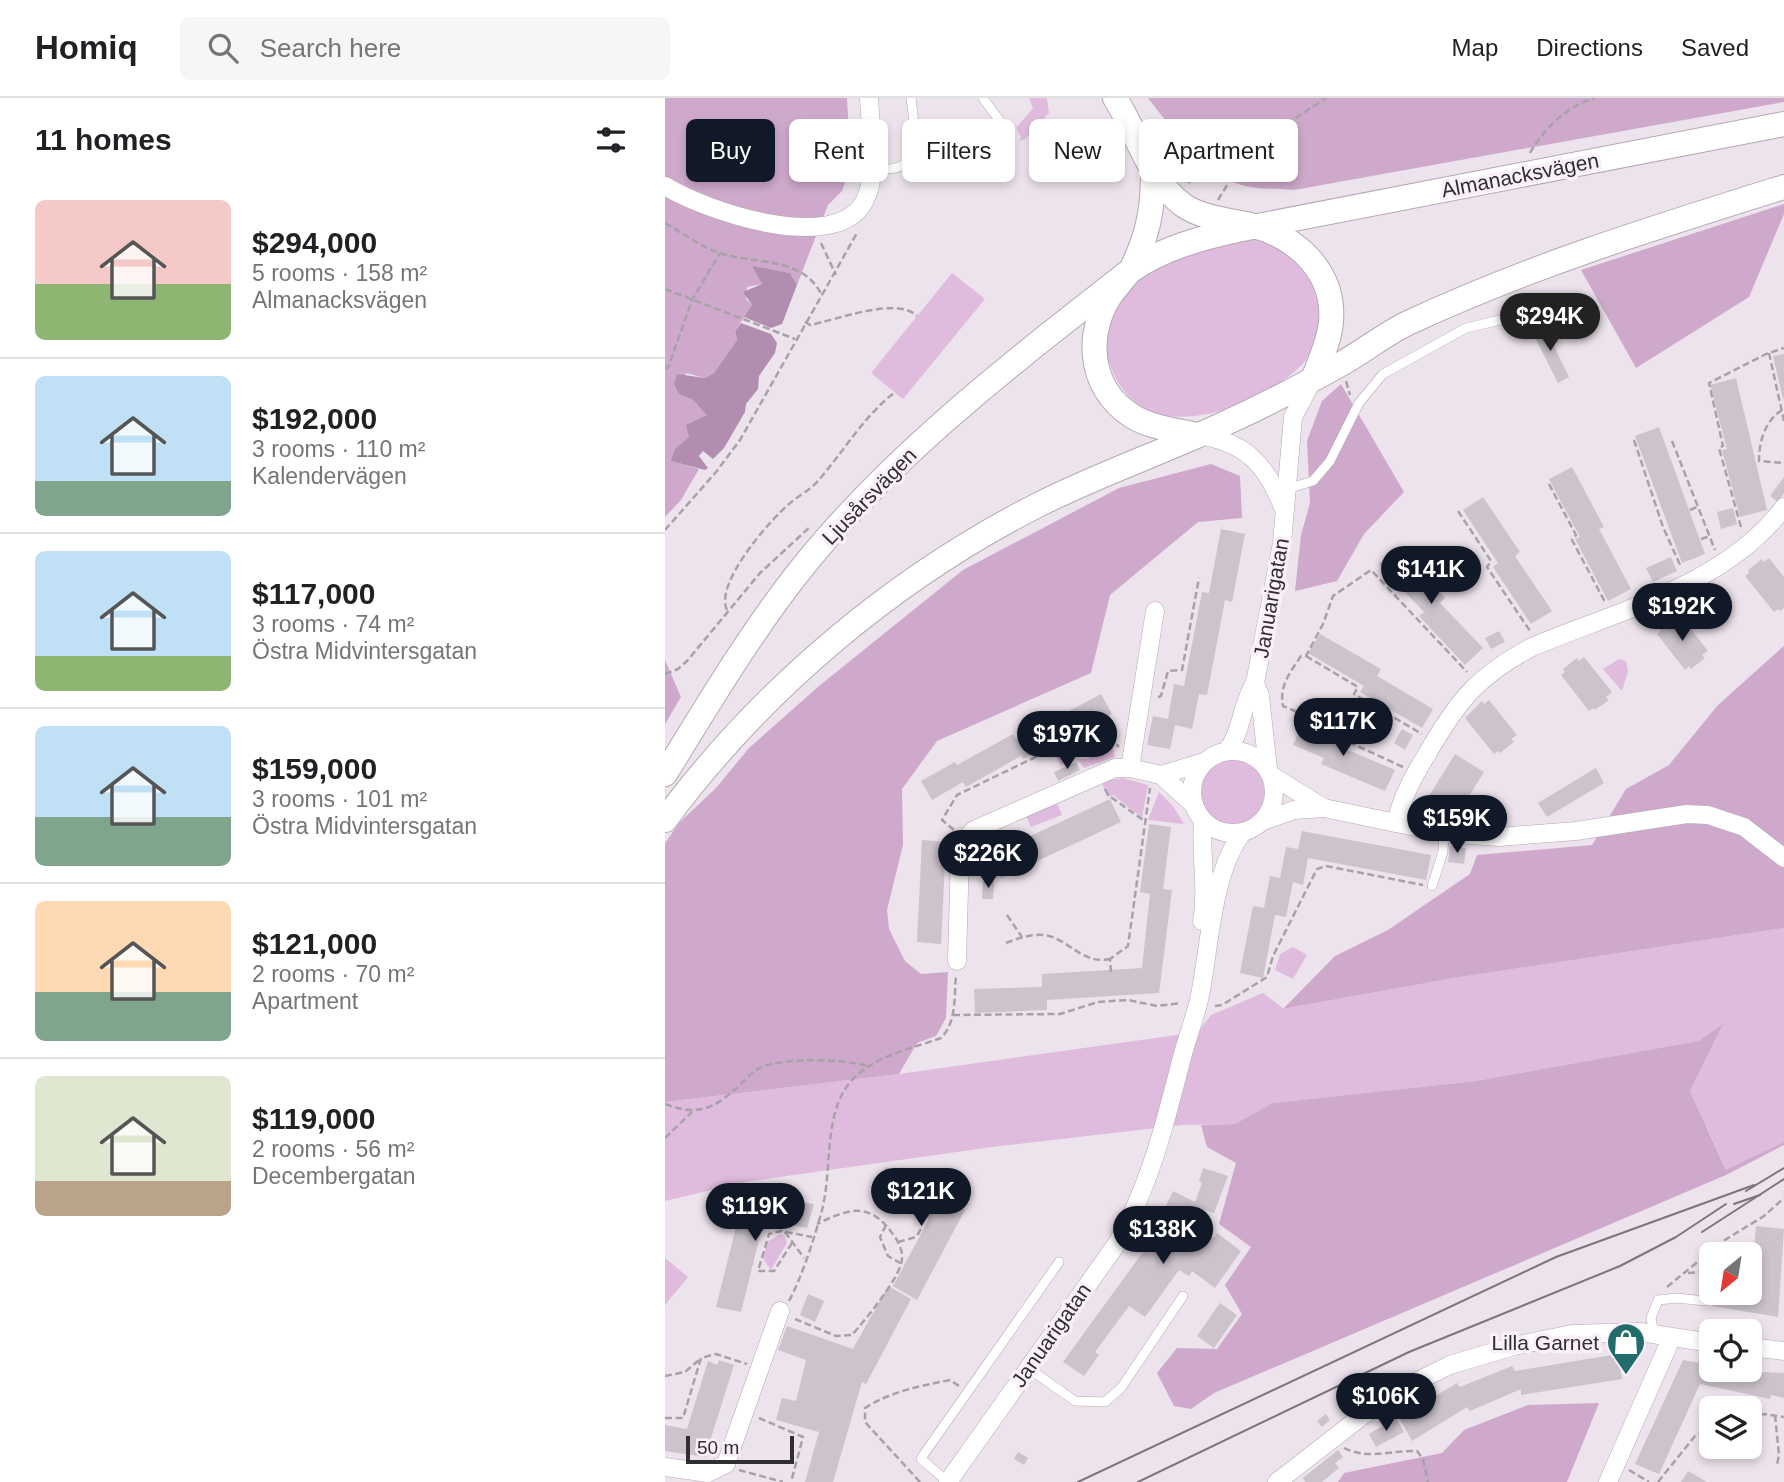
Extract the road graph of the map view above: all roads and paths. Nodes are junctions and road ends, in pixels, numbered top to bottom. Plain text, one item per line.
1 (869, 98) edge
2 (911, 98) edge
3 (983, 98) edge
4 (1115, 98) edge
5 (1326, 98) edge
6 (1594, 98) edge
7 (870, 119) edge
8 (998, 119) edge
9 (1784, 124) edge
10 (1139, 143) edge
11 (1527, 160) dead end
12 (888, 171) edge
13 (869, 182) edge
14 (1153, 182) edge
15 (1160, 182) edge
16 (1190, 182) edge
17 (665, 186) edge
18 (1784, 187) edge
19 (1196, 190) dead end
20 (1208, 197) dead end
21 (1218, 200) junction
22 (1227, 202) dead end
23 (855, 212) junction
24 (665, 223) edge
25 (813, 225) junction
26 (1256, 227) junction
27 (720, 253) junction
28 (1131, 270) junction
29 (835, 275) junction
30 (665, 289) edge
31 (822, 296) junction
32 (692, 300) junction
33 (1550, 301) dead end
34 (917, 316) dead end
35 (805, 322) junction
36 (795, 339) junction
37 (1784, 348) edge
38 (1769, 353) junction
39 (665, 368) edge
40 (1314, 377) junction
41 (895, 393) dead end
42 (1782, 410) junction
43 (1784, 421) edge
44 (1198, 435) junction
45 (1634, 440) dead end
46 (1672, 441) dead end
47 (1784, 463) edge
48 (1686, 475) junction
49 (1681, 478) dead end
50 (1549, 484) dead end
51 (1287, 489) junction
52 (1699, 506) junction
53 (1784, 507) edge
54 (1689, 510) dead end
55 (1458, 511) dead end
56 (1285, 512) junction
57 (665, 530) edge
58 (1710, 536) junction
59 (1700, 539) dead end
60 (1748, 543) junction
61 (1720, 563) junction
62 (1199, 578) dead end
63 (1689, 583) junction
64 (728, 611) dead end
65 (1155, 611) dead end
66 (1612, 614) junction
67 (1532, 647) junction
68 (1306, 656) junction
69 (1255, 683) junction
70 (1478, 683) junction
71 (1141, 700) junction
72 (1434, 741) junction
73 (1227, 751) junction
74 (1204, 762) junction
75 (1130, 768) junction
76 (1416, 772) junction
77 (1270, 773) junction
78 (665, 774) edge
79 (1097, 774) junction
80 (1157, 775) junction
81 (1325, 808) junction
82 (1198, 812) junction
83 (665, 820) edge
84 (1144, 820) junction
85 (1263, 821) junction
86 (1397, 824) junction
87 (1243, 832) junction
88 (1444, 833) junction
89 (967, 836) junction
90 (1784, 858) edge
91 (1432, 886) joint
92 (1007, 915) dead end
93 (1022, 937) junction
94 (1006, 943) dead end
95 (1110, 959) junction
96 (957, 961) joint
97 (1111, 972) dead end
98 (1192, 1003) junction
99 (953, 1015) junction
100 (869, 1066) junction
101 (665, 1104) edge
102 (692, 1112) junction
103 (665, 1138) edge
104 (1784, 1198) edge
105 (817, 1224) junction
106 (886, 1225) junction
107 (923, 1226) dead end
108 (785, 1232) junction
109 (812, 1237) junction
110 (898, 1242) junction
111 (792, 1243) junction
112 (804, 1259) junction
113 (1059, 1262) dead end
114 (900, 1263) junction
115 (1699, 1272) edge
116 (1685, 1273) junction
117 (1661, 1290) dead end
118 (1182, 1296) dead end
119 (1699, 1300) edge
120 (780, 1311) junction
121 (1663, 1337) junction
122 (1699, 1342) edge
123 (1762, 1348) edge
124 (1784, 1351) edge
125 (701, 1358) junction
126 (1028, 1368) junction
127 (759, 1370) junction
128 (665, 1376) edge
129 (968, 1392) junction
130 (744, 1413) junction
131 (1762, 1415) edge
132 (1775, 1415) junction
133 (1784, 1417) edge
134 (665, 1418) edge
135 (1699, 1434) edge
136 (1334, 1436) junction
137 (1617, 1462) junction
138 (726, 1464) junction
139 (1777, 1465) dead end
140 (665, 1467) edge
141 (783, 1482) edge
142 (791, 1482) edge
143 (920, 1482) edge
144 (947, 1482) edge
145 (1277, 1482) edge
146 (1428, 1482) edge
147 (1608, 1482) edge
148 (1649, 1482) edge
149 (1658, 1482) edge

1 - 7 street
2 - 12 lane
3 - 8 lane
4 - 10 main road
5 - 21 path
6 - 11 path
9 - 26 main road, Almanacksvägen
13 - 23 street
14 - 28 main road
15 - 26 main road
16 - 19 path
17 - 25 street
18 - 40 main road
20 - 21 path
21 - 22 path
23 - 25 street
23 - 29 path
24 - 27 path
25 - 29 path
26 - 28 main road
26 - 40 main road
27 - 31 path
27 - 32 path
28 - 44 main road
28 - 78 main road, Ljusårsvägen
29 - 31 path
30 - 32 path
31 - 35 path
32 - 36 path
32 - 39 path
33 - 51 lane
34 - 35 path
35 - 36 path
36 - 57 path
37 - 38 path
38 - 42 path
38 - 60 path
40 - 44 main road
40 - 51 street, Januarigatan
41 - 64 path
42 - 43 path
42 - 47 path
44 - 56 street, Januarigatan
44 - 83 main road
45 - 63 path
46 - 48 path
48 - 49 path
48 - 52 path
50 - 66 path
51 - 56 street, Januarigatan
52 - 54 path
52 - 58 path
53 - 60 street
55 - 67 path
56 - 69 street, Januarigatan
58 - 59 path
58 - 61 path
60 - 61 street
61 - 63 street
62 - 71 path
63 - 66 street
65 - 71 street
66 - 67 street
67 - 70 street
68 - 70 path
68 - 72 path
68 - 76 path
69 - 73 street, Januarigatan
69 - 77 street, Januarigatan
70 - 72 street
71 - 75 street
72 - 76 street
73 - 74 street
73 - 77 street
74 - 80 street
74 - 82 street
75 - 79 street
75 - 80 street
75 - 89 path
76 - 86 street
77 - 81 street
77 - 85 street
79 - 84 path
79 - 89 street
80 - 82 street
80 - 84 path
81 - 85 street
81 - 86 street
82 - 87 street
82 - 98 street, Januarigatan
84 - 95 path
85 - 87 street
86 - 88 street
87 - 98 street, Januarigatan
88 - 90 street
88 - 91 lane
89 - 96 street
91 - 98 path
92 - 93 path
93 - 94 path
93 - 95 path
95 - 97 path
96 - 99 path
98 - 99 path
98 - 126 street, Januarigatan
99 - 100 path
100 - 102 path
100 - 105 path
101 - 102 path
102 - 103 path
104 - 116 path
105 - 106 path
105 - 109 path
106 - 110 path
106 - 114 path
107 - 110 path
108 - 109 path
108 - 111 path
108 - 111 path
109 - 112 path
110 - 114 path
111 - 112 path
112 - 120 path
113 - 129 lane
114 - 120 path
115 - 116 path
116 - 117 path
118 - 126 lane
119 - 121 lane
120 - 127 street
121 - 122 street
121 - 136 street
121 - 137 street
123 - 124 street
125 - 127 path
125 - 128 path
125 - 134 path
126 - 144 street, Januarigatan
127 - 130 street
129 - 143 path
129 - 144 lane
130 - 138 street
130 - 142 path
131 - 132 path
132 - 133 path
132 - 139 path
135 - 149 path
136 - 145 street
136 - 146 path
137 - 147 street
137 - 148 path
138 - 140 street
138 - 141 path

